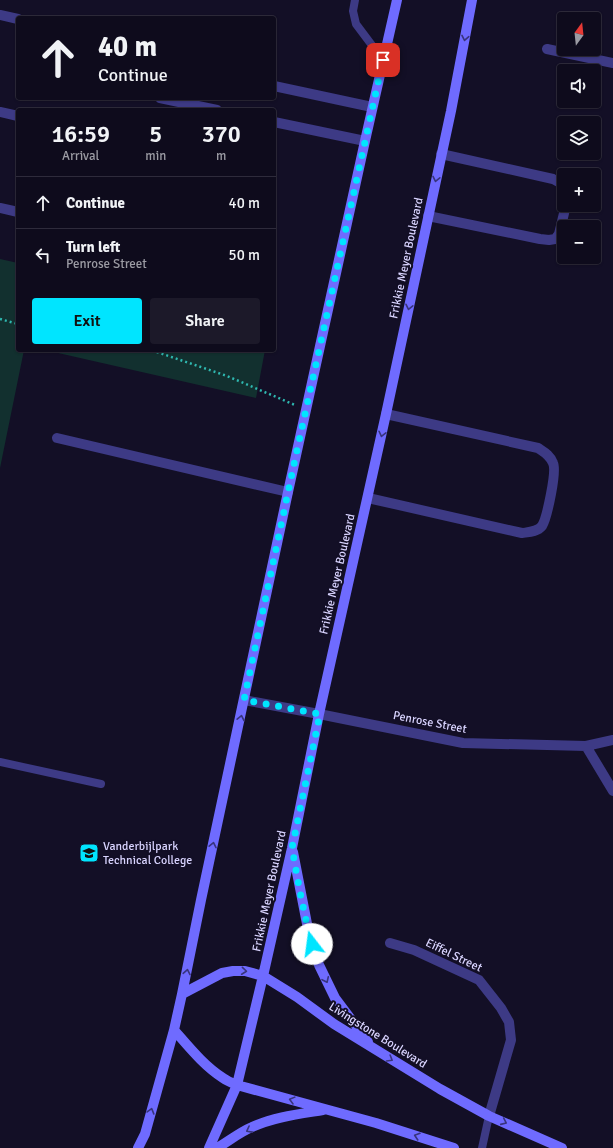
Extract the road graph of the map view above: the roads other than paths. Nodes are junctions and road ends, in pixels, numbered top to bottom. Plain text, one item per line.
1 (355, 0) edge
2 (397, 0) edge
3 (472, 0) edge
4 (0, 15) edge
5 (16, 19) edge
6 (547, 49) dead end
7 (383, 60) junction
8 (613, 63) edge
9 (276, 86) edge
10 (170, 100) edge
11 (372, 107) junction
12 (208, 108) edge
13 (0, 112) edge
14 (16, 116) edge
15 (276, 122) edge
16 (365, 141) junction
17 (442, 154) junction
18 (557, 181) edge
19 (0, 208) edge
20 (16, 212) edge
21 (564, 212) edge
22 (428, 216) junction
23 (386, 414) junction
24 (57, 438) dead end
25 (288, 492) junction
26 (368, 498) junction
27 (244, 700) junction
28 (320, 714) junction
29 (613, 740) edge
30 (586, 746) junction
31 (0, 762) edge
32 (100, 784) dead end
33 (613, 791) edge
34 (292, 848) junction
35 (390, 943) dead end
36 (263, 976) junction
37 (182, 994) junction
38 (174, 1030) junction
39 (371, 1047) junction
40 (237, 1085) junction
41 (327, 1110) junction
42 (489, 1116) junction
43 (138, 1148) edge
44 (209, 1148) edge
45 (217, 1148) edge
46 (454, 1148) edge
47 (482, 1148) edge
48 (562, 1148) edge

1 - 7 lane
2 - 7 main road
3 -> 17 main road, Frikkie Meyer Boulevard
4 - 5 street
6 - 8 street
7 - 11 main road
9 - 11 street
10 - 12 street
11 - 16 main road
13 - 14 street
15 - 16 street
16 - 25 main road
17 - 18 street
17 -> 22 main road, Frikkie Meyer Boulevard
19 - 20 street
21 - 22 street
22 -> 23 main road, Frikkie Meyer Boulevard
23 -> 26 main road, Frikkie Meyer Boulevard
23 - 26 street
24 - 25 street
25 - 27 main road
26 - 28 main road, Frikkie Meyer Boulevard
27 - 28 street, Penrose Street
37 -> 27 main road
28 - 30 street, Penrose Street
28 - 34 main road, Frikkie Meyer Boulevard
29 - 30 street, Penrose Street
30 - 33 street
31 - 32 lane
34 - 36 main road, Frikkie Meyer Boulevard
34 -> 39 main road
35 - 42 street, Eiffel Street
37 -> 36 main road, Livingstone Boulevard
36 - 39 main road, Livingstone Boulevard
36 - 40 main road, Frikkie Meyer Boulevard
37 - 38 main road
38 - 40 main road
43 -> 38 main road
39 -> 42 main road, Livingstone Boulevard
41 -> 40 main road
40 - 44 main road, Frikkie Meyer Boulevard
41 -> 45 main road
46 -> 41 main road
42 - 47 lane
42 -> 48 main road, Livingstone Boulevard

